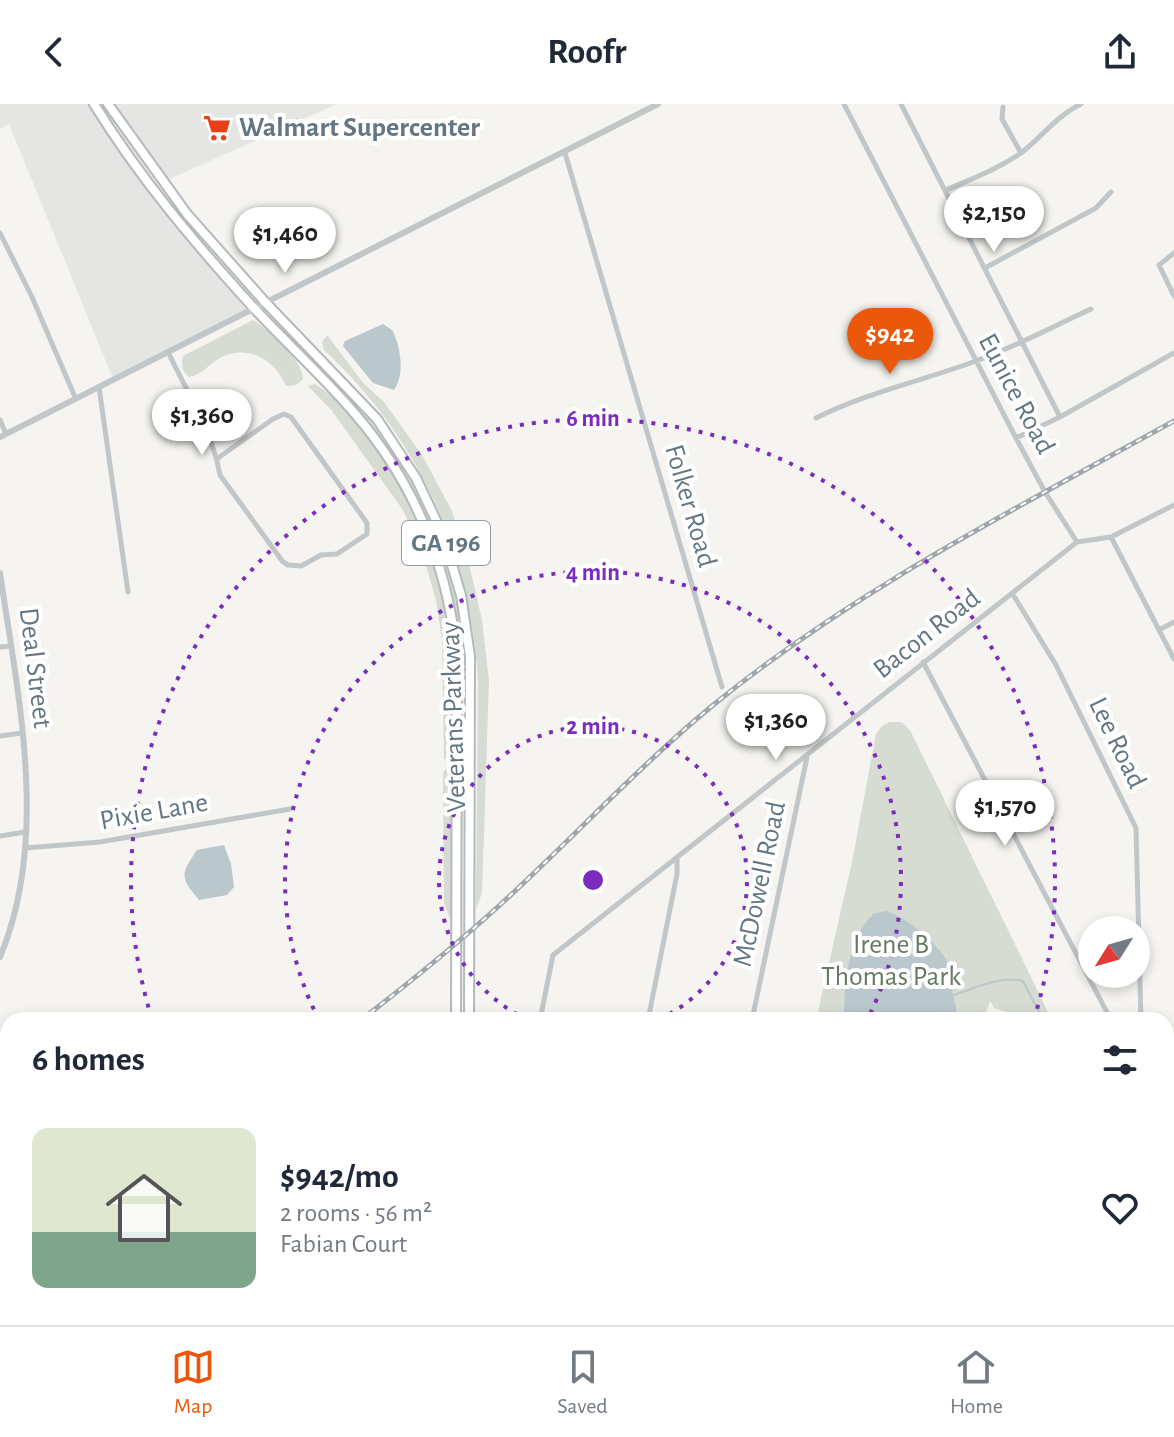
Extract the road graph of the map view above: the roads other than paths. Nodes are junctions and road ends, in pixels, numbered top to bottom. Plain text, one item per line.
1 (94, 104) edge
2 (108, 104) edge
3 (658, 104) edge
4 (844, 104) edge
5 (901, 104) edge
6 (1081, 104) edge
7 (1003, 107) dead end
8 (565, 153) junction
9 (1021, 153) junction
10 (946, 190) junction
11 (1111, 192) dead end
12 (0, 233) edge
13 (1174, 253) edge
14 (985, 268) junction
15 (1174, 296) edge
16 (265, 302) junction
17 (253, 308) junction
18 (1091, 309) dead end
19 (1020, 341) junction
20 (168, 352) junction
21 (1174, 353) edge
22 (976, 361) junction
23 (99, 386) junction
24 (75, 397) junction
25 (1060, 417) junction
26 (816, 418) dead end
27 (0, 420) edge
28 (3, 435) edge
29 (1016, 438) junction
30 (218, 458) junction
31 (1174, 505) edge
32 (1111, 537) junction
33 (1077, 542) junction
34 (0, 573) edge
35 (128, 592) dead end
36 (1012, 593) junction
37 (1174, 622) edge
38 (1159, 630) junction
39 (11, 646) junction
40 (0, 647) edge
41 (1174, 659) edge
42 (923, 662) junction
43 (722, 687) dead end
44 (22, 733) junction
45 (0, 736) edge
46 (808, 756) junction
47 (290, 809) dead end
48 (25, 832) junction
49 (0, 836) edge
50 (25, 848) junction
51 (677, 858) junction
52 (0, 957) edge
53 (456, 1012) edge
54 (469, 1012) edge
55 (542, 1012) edge
56 (650, 1012) edge
57 (754, 1012) edge
58 (1107, 1012) edge
59 (1141, 1012) edge

1 - 17 main road, Veterans Parkway / GA 196
2 - 16 main road, Veterans Parkway / GA 196
3 - 8 street
4 - 22 street, Eunice Road
5 - 10 street
6 - 9 street
7 - 9 street
8 - 16 street
8 - 43 street, Folker Road
9 - 10 street
10 - 14 street
11 - 14 street
12 - 24 street
13 - 15 street
14 - 19 street
16 - 17 street
16 - 54 main road, Veterans Parkway / GA 196
17 - 20 street
17 - 53 main road, Veterans Parkway / GA 196
18 - 19 street
19 - 22 street
19 - 25 street
20 - 23 street
20 - 30 street
21 - 25 street
22 - 26 street
22 - 29 street, Eunice Road
23 - 24 street
23 - 35 street
24 - 28 street
25 - 29 street
27 - 28 street
29 - 33 street, Eunice Road
30 - 30 street
31 - 32 street
32 - 33 street
32 - 38 street
33 - 36 street, Bacon Road
34 - 39 street, Deal Street
36 - 42 street, Bacon Road
36 - 59 street, Lee Road
37 - 38 street
38 - 41 street
39 - 40 street
39 - 44 street, Deal Street
42 - 46 street, Bacon Road
42 - 58 street
44 - 45 street
44 - 48 street, Deal Street
46 - 51 street, Bacon Road
46 - 57 street, McDowell Road
47 - 50 street, Pixie Lane
48 - 49 street
48 - 50 street, Deal Street
50 - 52 street, Deal Street
51 - 55 street, Bacon Road
51 - 56 street

